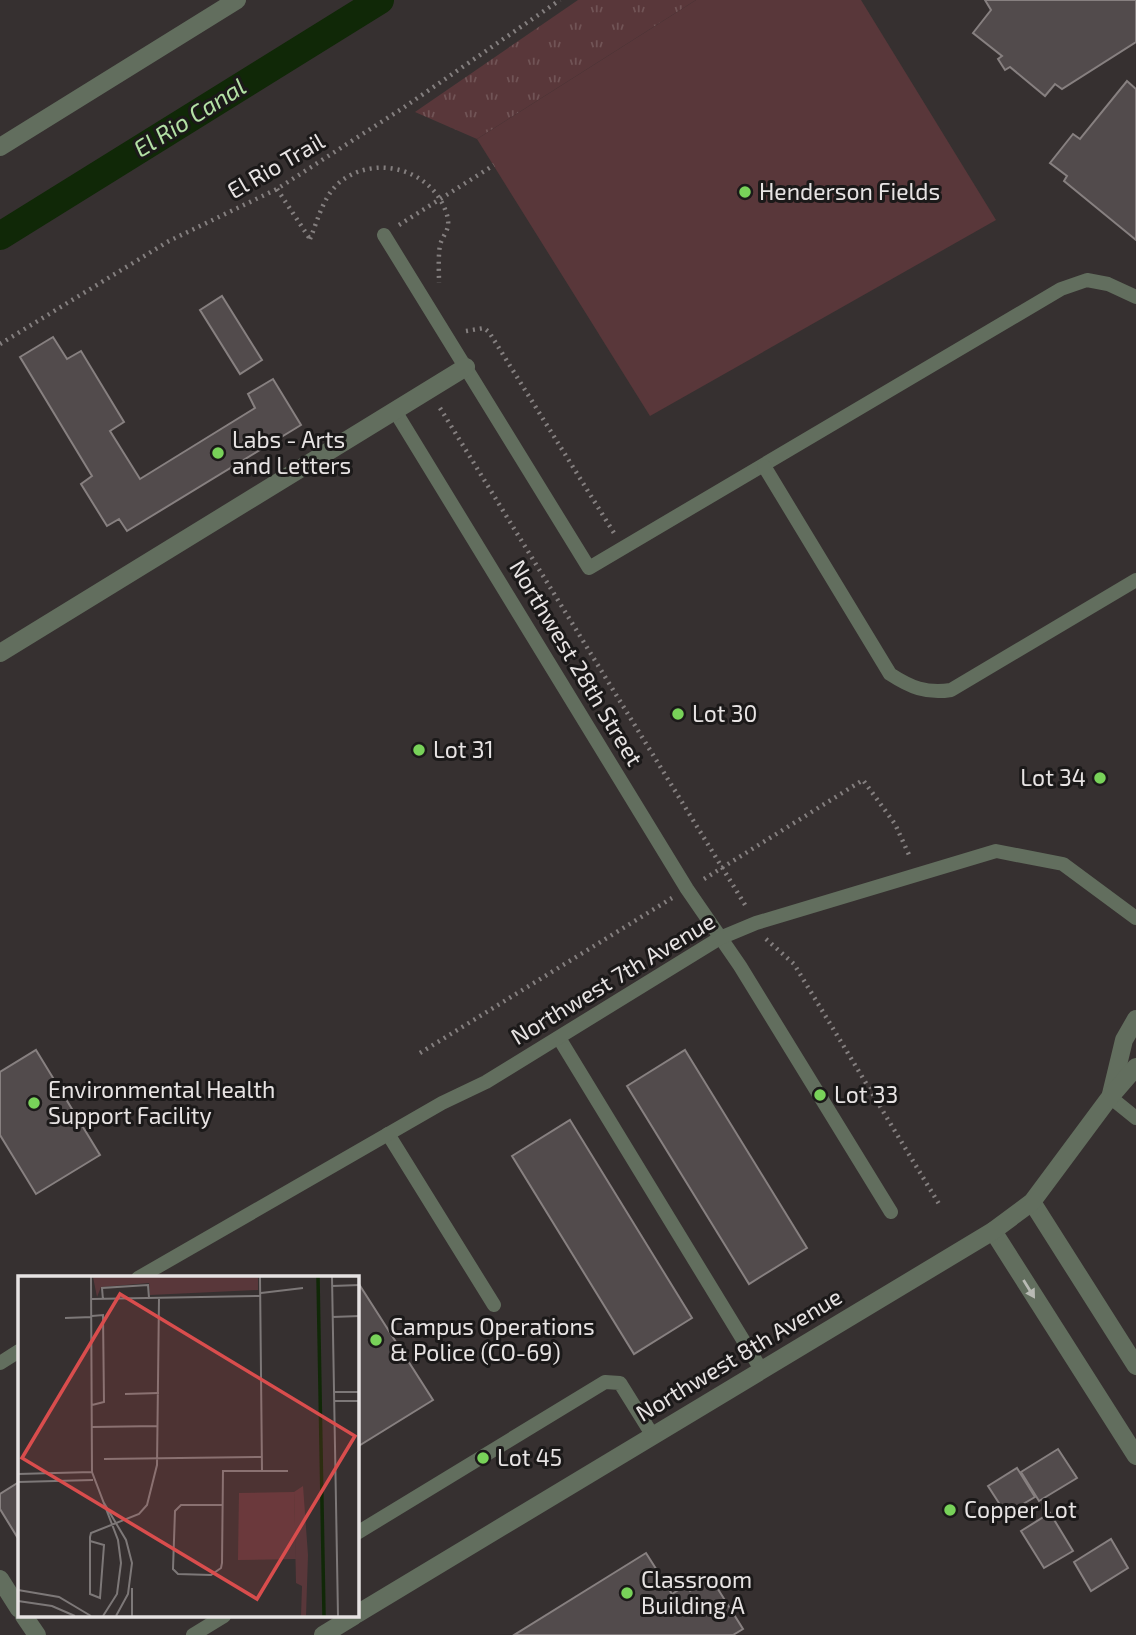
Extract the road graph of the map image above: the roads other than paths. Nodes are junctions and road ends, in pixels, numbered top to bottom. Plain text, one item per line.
1 (237, 0) edge
2 (0, 147) edge
3 (384, 235) road end
4 (1136, 297) edge
5 (466, 367) junction
6 (395, 411) junction
7 (764, 466) junction
8 (1136, 580) edge
9 (0, 653) edge
10 (1136, 918) edge
11 (720, 939) junction
12 (1136, 1019) edge
13 (559, 1038) junction
14 (1136, 1067) edge
15 (1110, 1097) junction
16 (1136, 1118) edge
17 (388, 1134) junction
18 (1032, 1202) junction
19 (891, 1212) dead end
20 (993, 1231) junction
21 (141, 1276) edge
22 (494, 1305) dead end
23 (18, 1352) edge
24 (0, 1363) edge
25 (1136, 1366) edge
26 (762, 1371) junction
27 (653, 1436) junction
28 (1136, 1456) edge
29 (359, 1532) edge
30 (0, 1580) edge
31 (18, 1607) edge
32 (359, 1613) edge
33 (25, 1618) edge
34 (221, 1618) edge
35 (350, 1618) edge
36 (37, 1635) edge
37 (193, 1635) edge
38 (323, 1635) edge

1 - 2 street
3 - 5 lane
4 - 7 lane
5 - 6 street
5 - 7 lane
6 - 9 street
6 - 11 lane, Northwest 28th Street
7 - 8 lane
10 - 11 lane, Northwest 7th Avenue
11 - 13 lane, Northwest 7th Avenue
11 - 19 lane, Northwest 28th Street
12 - 15 street, Northwest 8th Avenue
13 - 17 lane, Northwest 7th Avenue
13 - 26 lane
14 - 15 street, Northwest 8th Avenue
15 - 16 lane
15 - 18 street, Northwest 8th Avenue
17 - 21 lane, Northwest 7th Avenue
17 - 22 lane
18 - 20 street, Northwest 8th Avenue
18 - 25 street
20 - 26 street, Northwest 8th Avenue
20 -> 28 street
23 - 24 lane
26 - 27 street, Northwest 8th Avenue
27 - 29 lane
27 - 32 street, Northwest 8th Avenue
30 - 31 street
33 - 36 street
34 - 37 lane
35 - 38 street, Northwest 8th Avenue

